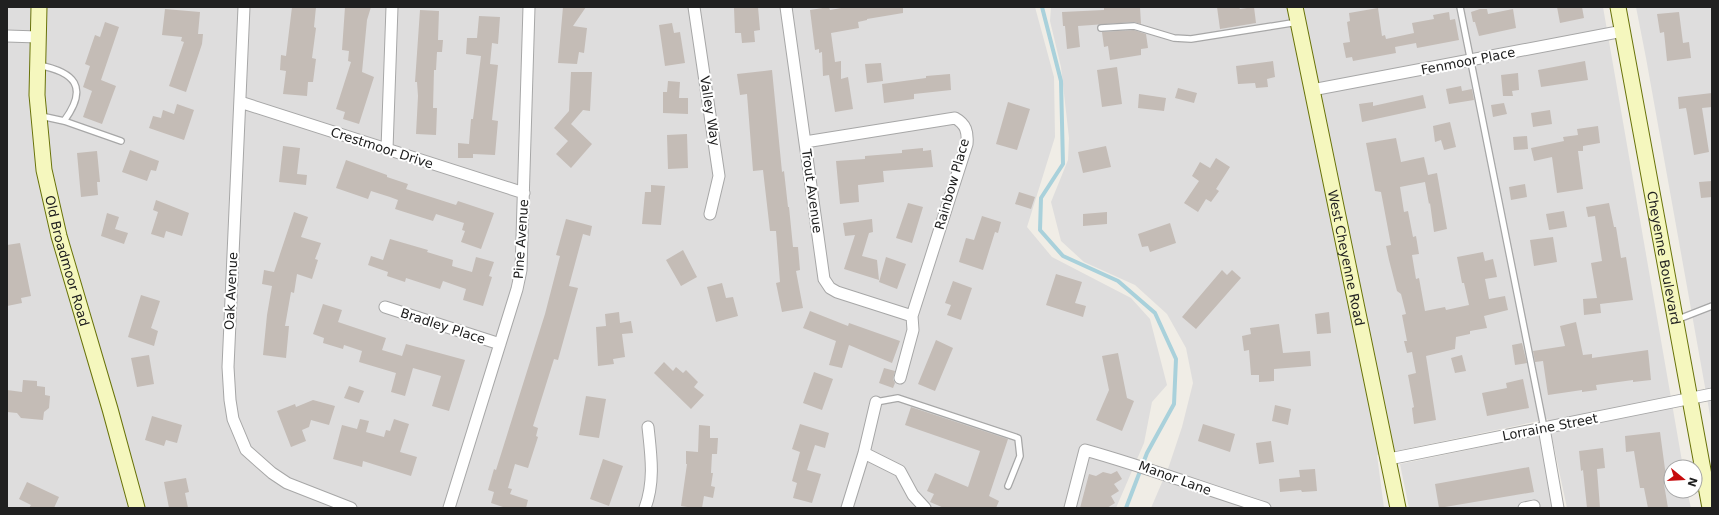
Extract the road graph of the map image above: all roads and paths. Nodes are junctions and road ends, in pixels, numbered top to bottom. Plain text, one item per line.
1 (39, 7) edge
2 (244, 7) edge
3 (392, 7) edge
4 (530, 7) edge
5 (694, 7) edge
6 (786, 7) edge
7 (1295, 7) edge
8 (1460, 7) edge
9 (1618, 7) edge
10 (1298, 22) junction
11 (1101, 28) dead end
12 (1623, 31) junction
13 (7, 36) edge
14 (38, 37) junction
15 (1470, 61) junction
16 (38, 64) junction
17 (1312, 90) junction
18 (240, 102) junction
19 (39, 115) junction
20 (64, 121) junction
21 (121, 141) dead end
22 (805, 142) junction
23 (387, 149) junction
24 (524, 193) junction
25 (710, 214) dead end
26 (1712, 306) edge
27 (385, 307) dead end
28 (912, 316) junction
29 (1676, 320) junction
30 (500, 344) junction
31 (900, 378) dead end
32 (1712, 394) edge
33 (1690, 398) junction
34 (876, 402) joint
35 (648, 427) dead end
36 (1544, 428) junction
37 (864, 453) junction
38 (1389, 459) junction
39 (1008, 486) dead end
40 (137, 508) edge
41 (351, 508) edge
42 (449, 508) edge
43 (645, 508) edge
44 (847, 508) edge
45 (925, 508) edge
46 (1070, 508) edge
47 (1264, 508) edge
48 (1398, 508) edge
49 (1558, 508) edge
50 (1710, 508) edge

1 - 14 main road, Old Broadmoor Road
2 - 18 street, Oak Avenue
3 - 23 street
4 - 24 street, Pine Avenue
5 - 25 street, Valley Way
6 - 22 street, Trout Avenue
7 - 10 main road, West Cheyenne Road
8 - 15 lane
9 - 12 main road, Cheyenne Boulevard
10 - 11 lane
10 - 17 main road, West Cheyenne Road
12 - 15 street, Fenmoor Place
12 - 29 main road, Cheyenne Boulevard
13 - 14 street
14 - 16 main road, Old Broadmoor Road
15 - 17 street, Fenmoor Place
15 - 36 lane
16 - 19 main road, Old Broadmoor Road
16 - 20 lane
17 - 38 main road, West Cheyenne Road
18 - 23 street, Crestmoor Drive
18 - 41 street, Oak Avenue
19 - 20 lane
19 - 40 main road, Old Broadmoor Road
20 - 21 lane
22 - 28 street, Trout Avenue
22 - 28 street, Rainbow Place
23 - 24 street, Crestmoor Drive
24 - 30 street, Pine Avenue
26 - 29 lane
27 - 30 street, Bradley Place
28 - 31 street, Rainbow Place
29 - 33 main road, Cheyenne Boulevard
30 - 42 street, Pine Avenue
32 - 33 street, Lorraine Street
33 - 36 street, Lorraine Street
33 - 50 main road, Cheyenne Boulevard
34 - 37 street
34 - 39 lane
35 - 43 street
36 - 38 street, Lorraine Street
36 - 49 street
37 - 44 street
37 - 45 street
38 - 48 main road, West Cheyenne Road
46 - 47 street, Manor Lane

